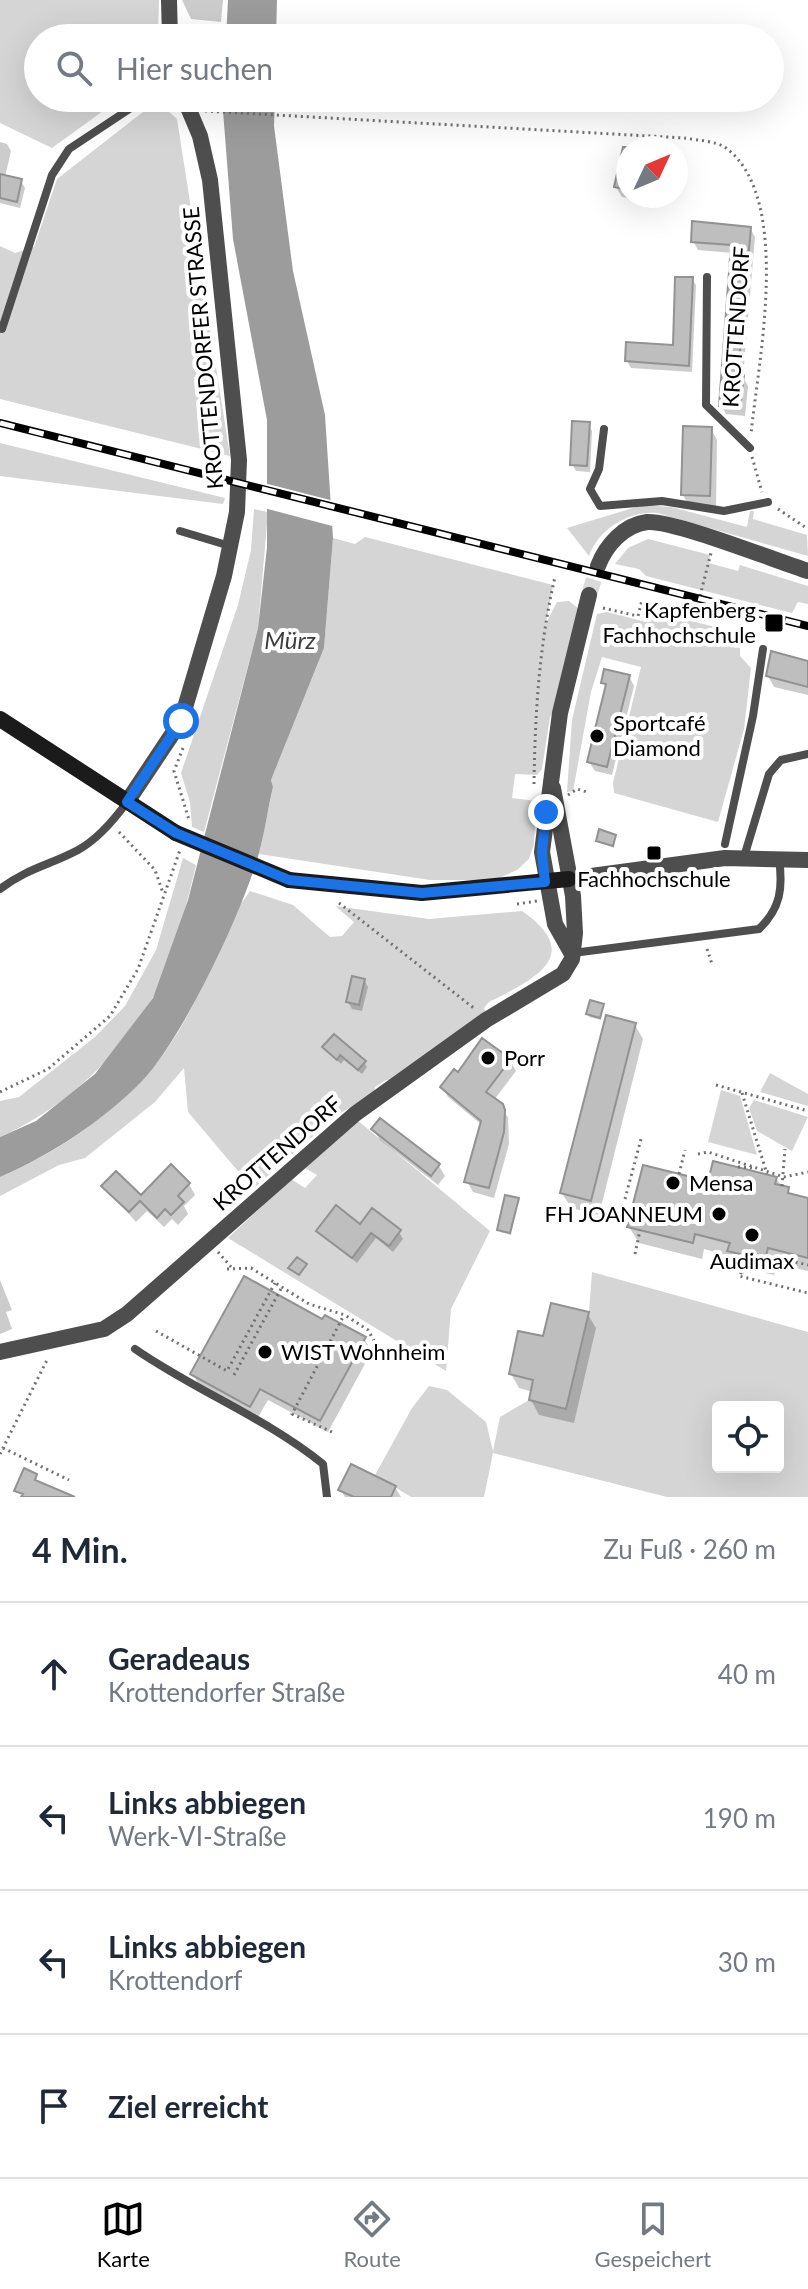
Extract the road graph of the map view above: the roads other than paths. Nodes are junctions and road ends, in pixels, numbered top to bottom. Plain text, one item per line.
1 (169, 0) edge
2 (170, 24) edge
3 (125, 112) edge
4 (190, 112) edge
5 (707, 277) dead end
6 (2, 329) dead end
7 (604, 429) dead end
8 (750, 448) road end
9 (768, 502) road end
10 (180, 531) dead end
11 (230, 546) junction
12 (598, 566) tunnel mouth
13 (808, 571) edge
14 (589, 595) tunnel mouth
15 (763, 649) dead end
16 (0, 719) edge
17 (808, 754) edge
18 (797, 755) junction
19 (808, 762) edge
20 (559, 792) junction
21 (127, 802) junction
22 (725, 844) dead end
23 (744, 857) junction
24 (779, 857) junction
25 (808, 860) edge
26 (569, 879) junction
27 (545, 882) junction
28 (0, 889) edge
29 (572, 956) junction
30 (135, 1349) dead end
31 (0, 1352) edge
32 (327, 1497) edge

1 - 2 street
3 - 6 lane
4 - 11 street, KROTTENDORFER STRASSE
5 - 8 lane
7 - 9 lane
10 - 11 lane
11 - 21 street, KROTTENDORFER STRASSE
12 - 13 street
14 - 20 street
15 - 22 lane
16 - 21 main road
17 - 18 lane
18 - 19 lane
18 - 23 lane
20 - 26 street
20 - 27 street
21 - 27 main road, bridge
21 - 28 lane, KROTTENDORFER STRASSE
23 - 24 street
23 - 26 street
24 - 25 street
24 - 29 lane
26 - 27 main road
26 - 29 street
27 - 29 street
29 - 31 street, KROTTENDORF
30 - 32 lane

